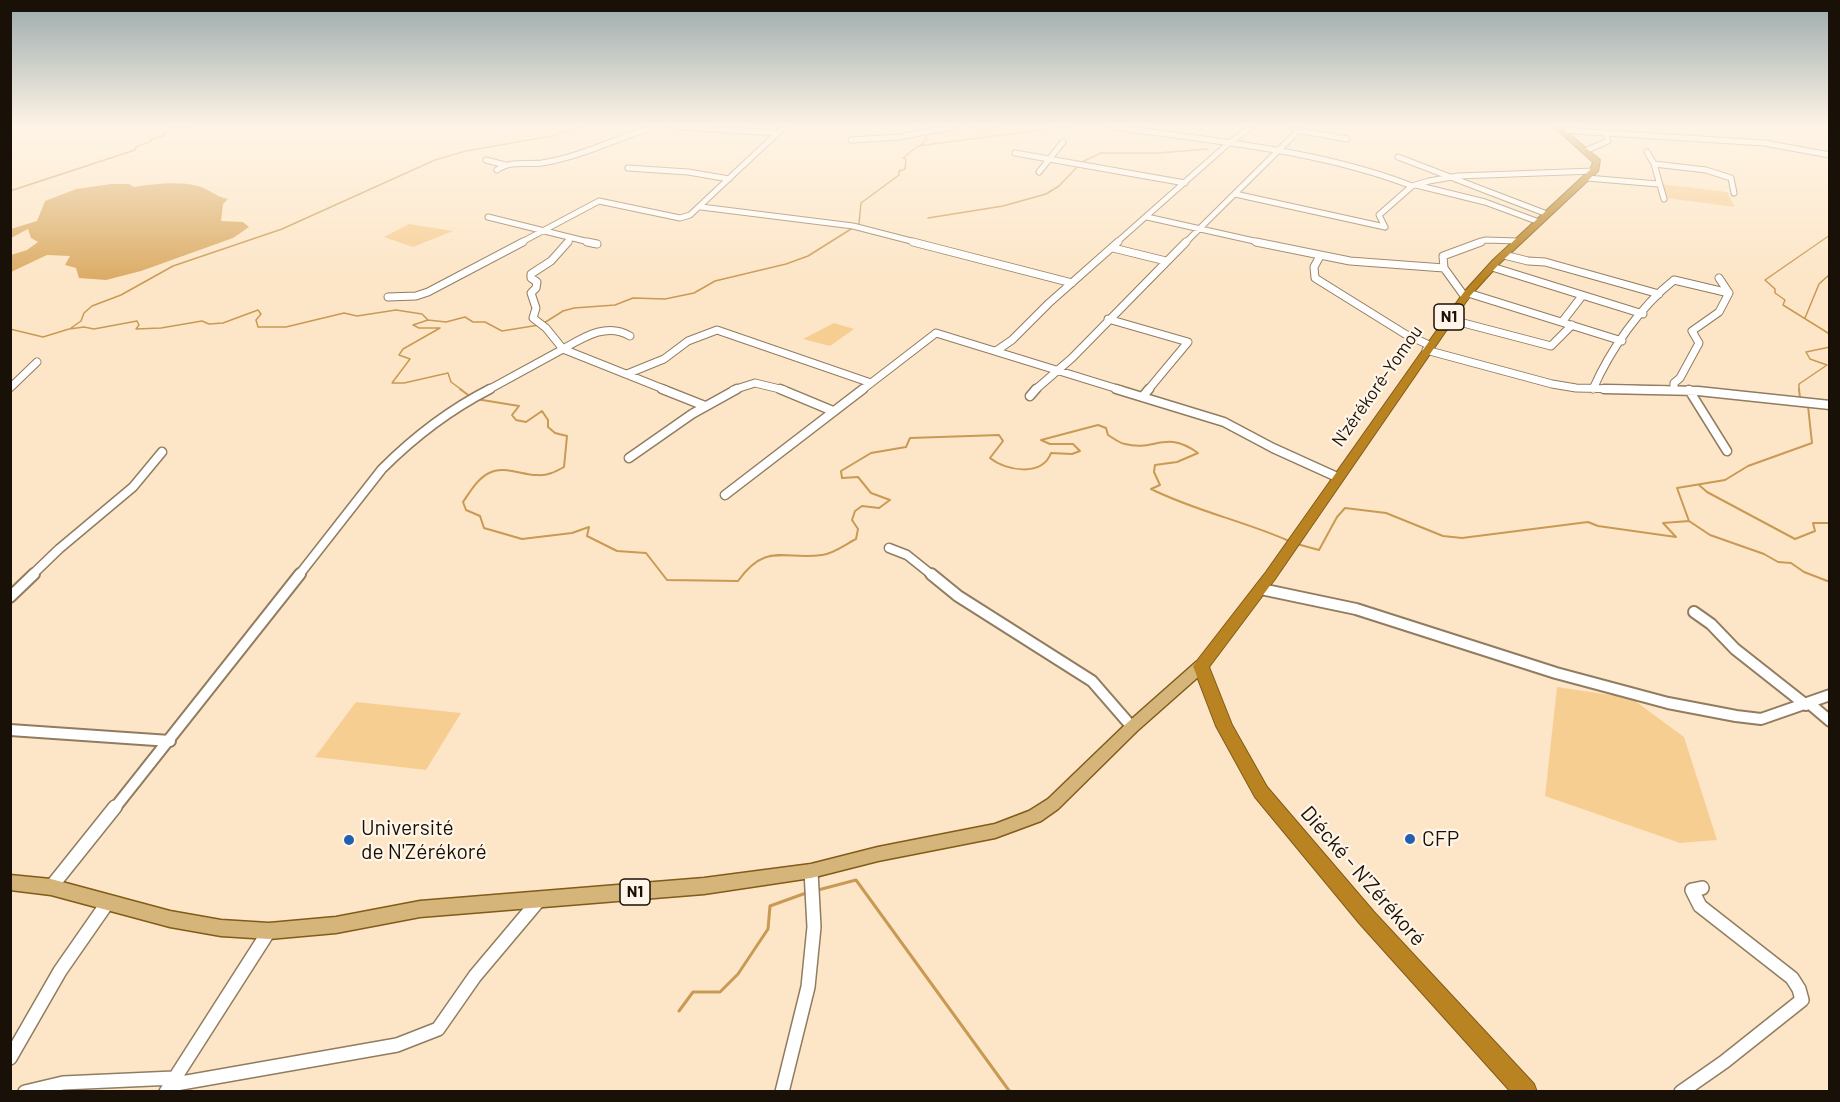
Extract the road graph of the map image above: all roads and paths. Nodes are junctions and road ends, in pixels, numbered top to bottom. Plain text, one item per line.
1 (720, 177) edge
2 (1155, 177) edge
3 (1191, 177) edge
4 (1252, 177) edge
5 (1392, 177) edge
6 (1449, 177) edge
7 (1452, 177) edge
8 (1586, 177) edge
9 (1613, 177) edge
10 (1656, 177) edge
11 (1730, 177) edge
12 (729, 179) joint
13 (1185, 183) junction
14 (1658, 184) junction
15 (1414, 185) junction
16 (1734, 193) dead end
17 (1235, 194) junction
18 (1664, 199) dead end
19 (701, 207) junction
20 (488, 217) dead end
21 (1147, 217) junction
22 (1543, 218) junction
23 (1199, 229) junction
24 (543, 231) junction
25 (571, 238) junction
26 (1518, 241) junction
27 (597, 244) dead end
28 (1113, 248) junction
29 (1504, 255) junction
30 (1320, 256) junction
31 (1166, 261) junction
32 (1491, 267) junction
33 (1444, 268) junction
34 (1719, 278) dead end
35 (1072, 283) junction
36 (1729, 292) junction
37 (1659, 294) junction
38 (1466, 295) junction
39 (1582, 296) junction
40 (388, 297) dead end
41 (1643, 314) junction
42 (1108, 319) junction
43 (1448, 319) junction
44 (1562, 322) junction
45 (1572, 325) junction
46 (630, 336) dead end
47 (1622, 340) junction
48 (1427, 347) junction
49 (563, 349) junction
50 (996, 351) junction
51 (37, 362) dead end
52 (1059, 370) junction
53 (627, 374) junction
54 (868, 382) junction
55 (10, 388) edge
56 (1593, 389) junction
57 (1674, 390) junction
58 (1689, 390) junction
59 (1144, 395) junction
60 (1030, 396) dead end
61 (1830, 405) edge
62 (705, 406) junction
63 (833, 411) junction
64 (1727, 451) dead end
65 (162, 452) dead end
66 (630, 458) dead end
67 (1337, 477) junction
68 (725, 495) dead end
69 (889, 549) dead end
70 (1261, 589) junction
71 (10, 597) edge
72 (1694, 612) dead end
73 (1201, 666) junction
74 (1830, 695) edge
75 (1808, 704) junction
76 (1830, 721) edge
77 (1132, 727) junction
78 (10, 730) edge
79 (170, 741) junction
80 (811, 871) junction
81 (10, 882) edge
82 (51, 887) junction
83 (1702, 888) dead end
84 (541, 898) junction
85 (108, 902) junction
86 (269, 931) junction
87 (10, 1058) edge
88 (170, 1085) edge
89 (25, 1092) edge
90 (783, 1092) edge
91 (1526, 1092) edge
92 (1682, 1092) edge

1 - 12 street
2 - 13 street
3 - 13 street
4 - 17 street
5 - 15 street
6 - 15 street
7 - 22 street
8 - 22 highway, N'zérékoré-Yomou / N1
9 - 14 street
10 - 14 street
11 - 16 street
12 - 19 street
13 - 21 street
14 - 18 street
15 - 17 street
15 - 22 street
17 - 23 street
19 - 24 street
19 - 35 street
20 - 24 street
21 - 23 street
21 - 28 street
22 - 26 highway, N'zérékoré-Yomou / N1
23 - 30 street
23 - 31 street
24 - 25 street
24 - 40 street
25 - 27 street
25 - 49 street
26 - 29 highway, N'zérékoré-Yomou / N1
26 - 33 street
28 - 31 street
28 - 35 street
29 - 32 highway, N'zérékoré-Yomou / N1
29 - 37 street
30 - 33 street
30 - 48 street
31 - 42 street
32 - 38 highway, N'zérékoré-Yomou / N1
32 - 39 street
33 - 38 street
34 - 36 street
35 - 50 street
36 - 37 street
36 - 57 street
37 - 41 street
38 - 43 highway, N'zérékoré-Yomou / N1
38 - 44 street
39 - 41 street
39 - 44 street
41 - 47 street
42 - 52 street
42 - 59 street
43 - 45 street
43 - 48 highway, N'zérékoré-Yomou / N1
44 - 45 street
45 - 47 street
46 - 49 street
47 - 56 street
48 - 56 street
48 - 67 highway, N'zérékoré-Yomou / N1
49 - 53 street
49 - 79 street
50 - 52 street
50 - 54 street
51 - 55 street
52 - 59 street
52 - 60 street
53 - 54 street
53 - 62 street
54 - 63 street
56 - 57 street
57 - 58 street
58 - 61 street
58 - 64 street
59 - 67 street
62 - 63 street
62 - 66 street
63 - 68 street
65 - 71 street
67 - 70 highway, N'zérékoré-Yomou / N1
69 - 77 street
70 - 73 highway, N'zérékoré-Yomou / N1
70 - 75 street
72 - 75 street
73 - 77 main road, N1
73 - 91 highway, Diécké - N'Zérékoré
74 - 75 street
75 - 76 street
77 - 80 main road, N1
78 - 79 street
79 - 82 street
80 - 84 main road, N1
80 - 90 street
81 - 82 main road, N1
82 - 85 main road, N1
83 - 92 street
84 - 86 main road, N1
84 - 88 street
85 - 86 main road, N1
85 - 87 street
86 - 88 street
88 - 89 street

